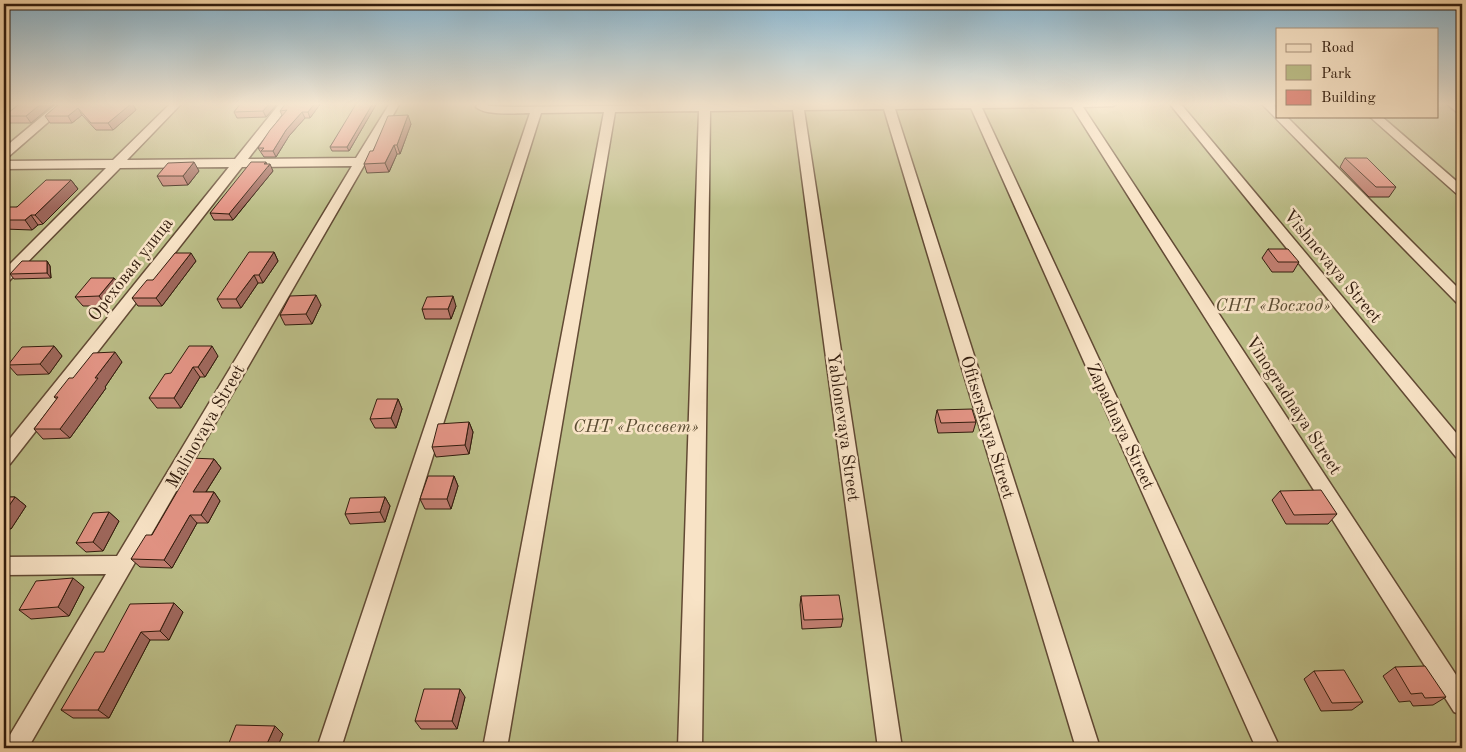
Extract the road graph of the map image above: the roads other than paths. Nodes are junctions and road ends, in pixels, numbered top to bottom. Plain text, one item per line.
1 (23, 138) edge
2 (142, 138) edge
3 (258, 138) edge
4 (373, 138) edge
5 (528, 138) edge
6 (605, 138) edge
7 (704, 138) edge
8 (803, 138) edge
9 (890, 138) edge
10 (990, 138) edge
11 (1098, 138) edge
12 (1203, 138) edge
13 (1300, 138) edge
14 (1400, 138) edge
15 (4, 154) edge
16 (359, 162) junction
17 (4, 164) edge
18 (117, 164) junction
19 (238, 164) junction
20 (1462, 192) edge
21 (4, 278) edge
22 (1462, 300) edge
23 (1462, 452) edge
24 (4, 459) edge
25 (123, 565) junction
26 (4, 566) edge
27 (1462, 704) edge
28 (15, 748) edge
29 (329, 748) edge
30 (495, 748) edge
31 (690, 748) edge
32 (890, 748) edge
33 (1088, 748) edge
34 (1268, 748) edge

1 - 15 street
2 - 18 street
3 - 19 street, Ореховая улица
4 - 16 street, Malinovaya Street
5 - 29 street
6 - 30 street
7 - 31 street
8 - 32 street, Yablonevaya Street
9 - 33 street, Ofitserskaya Street
10 - 34 street, Zapadnaya Street
11 - 27 street, Vinogradnaya Street
12 - 23 street, Vishnevaya Street
13 - 22 street
14 - 20 street
16 - 19 street
16 - 25 street, Malinovaya Street
17 - 18 street
18 - 19 street
18 - 21 street
19 - 24 street, Ореховая улица
25 - 26 street
25 - 28 street, Malinovaya Street

